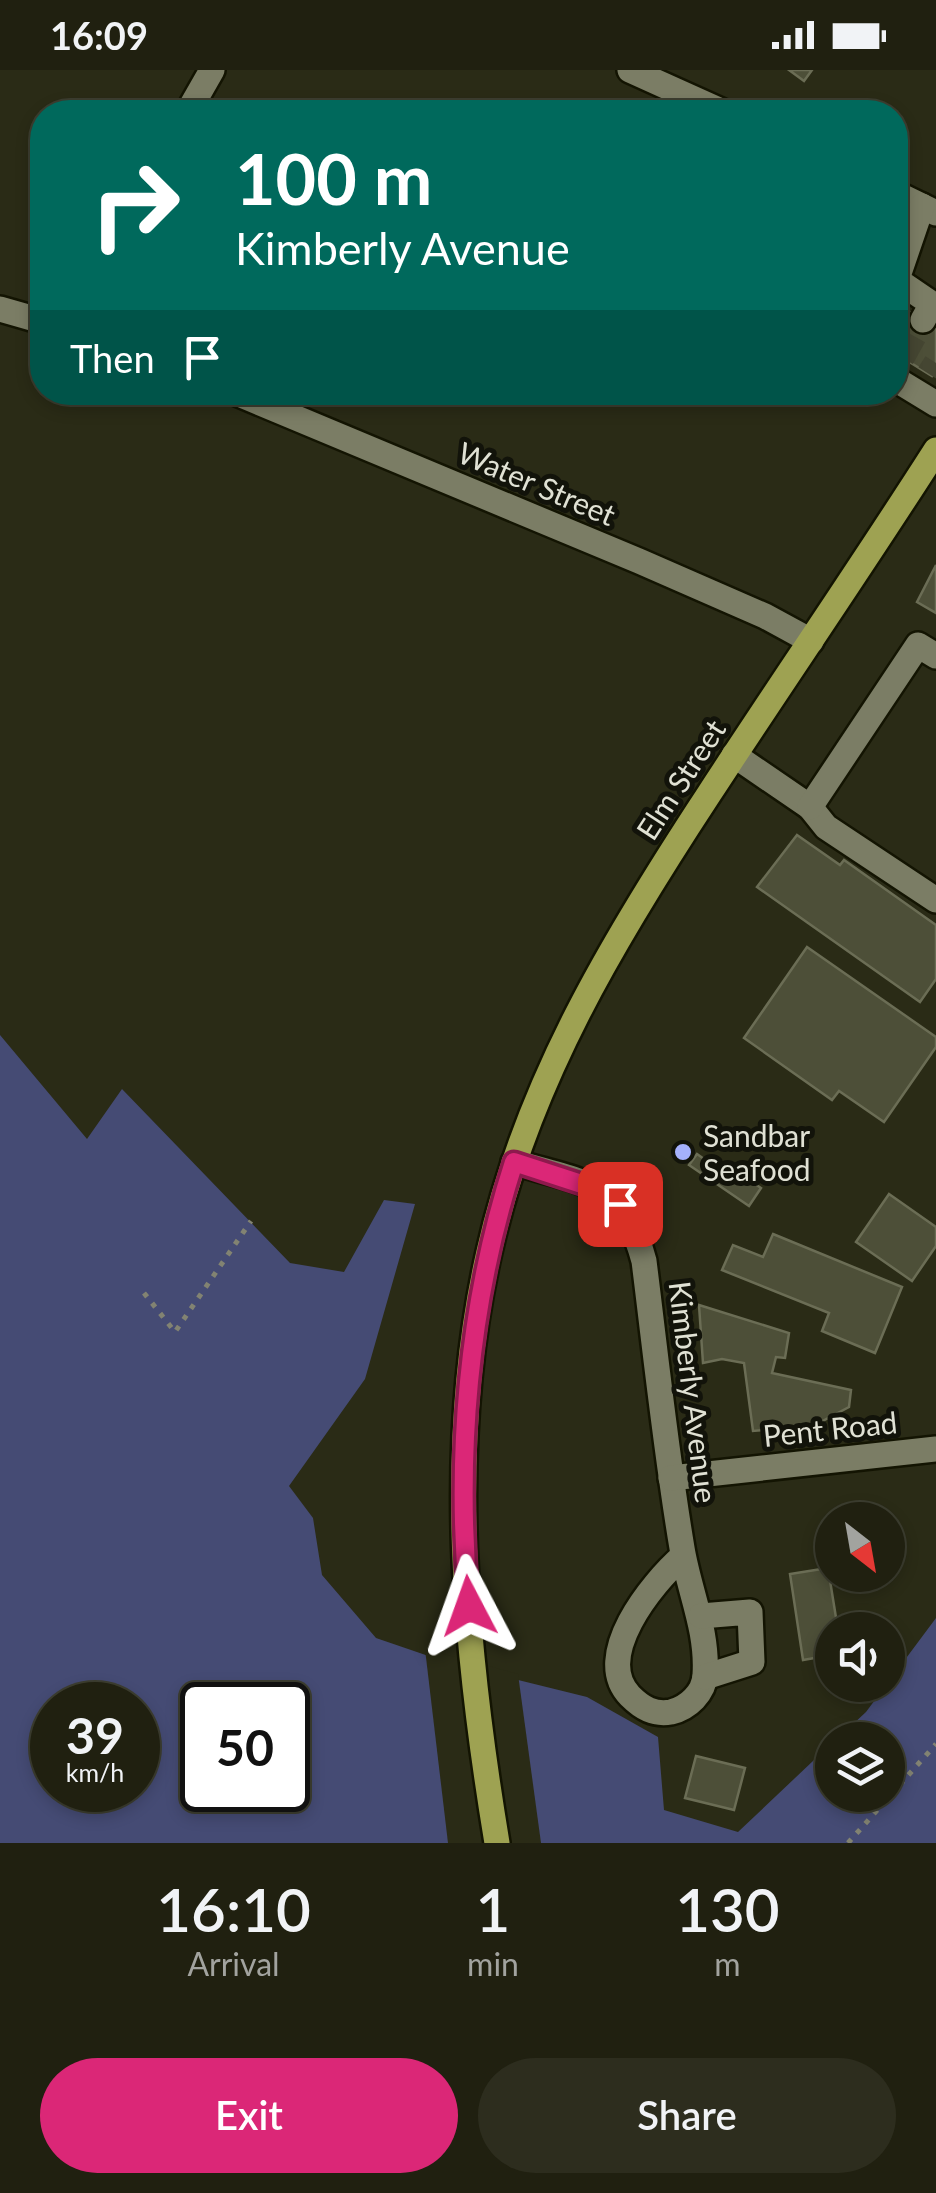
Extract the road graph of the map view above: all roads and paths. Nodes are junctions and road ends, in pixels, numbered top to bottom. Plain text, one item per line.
1 (212, 70) edge
2 (630, 70) edge
3 (195, 100) edge
4 (696, 100) edge
5 (929, 209) edge
6 (908, 255) edge
7 (908, 290) edge
8 (932, 307) edge
9 (0, 309) edge
10 (30, 318) edge
11 (265, 405) edge
12 (934, 458) edge
13 (811, 641) junction
14 (936, 656) edge
15 (734, 755) junction
16 (810, 807) junction
17 (936, 900) edge
18 (514, 1162) junction
19 (251, 1220) dead end
20 (144, 1293) dead end
21 (936, 1450) edge
22 (671, 1478) junction
23 (683, 1556) junction
24 (701, 1616) junction
25 (705, 1677) junction
26 (936, 1744) edge
27 (498, 1843) edge
28 (848, 1843) edge

1 - 3 street
2 - 4 street
5 - 6 street
7 - 8 street
9 - 10 street
11 - 13 street, Water Street
12 - 13 main road, Elm Street
13 - 15 main road, Elm Street
14 - 16 street
15 - 16 street
15 - 18 main road, Elm Street
16 - 17 street
18 - 22 street, Kimberly Avenue
18 - 27 main road
19 - 20 path
21 - 22 street, Pent Road
22 - 23 street, Kimberly Avenue
23 - 24 street, Kimberly Avenue
23 - 25 street
24 - 25 street, Kimberly Avenue
24 - 25 street
26 - 28 path

